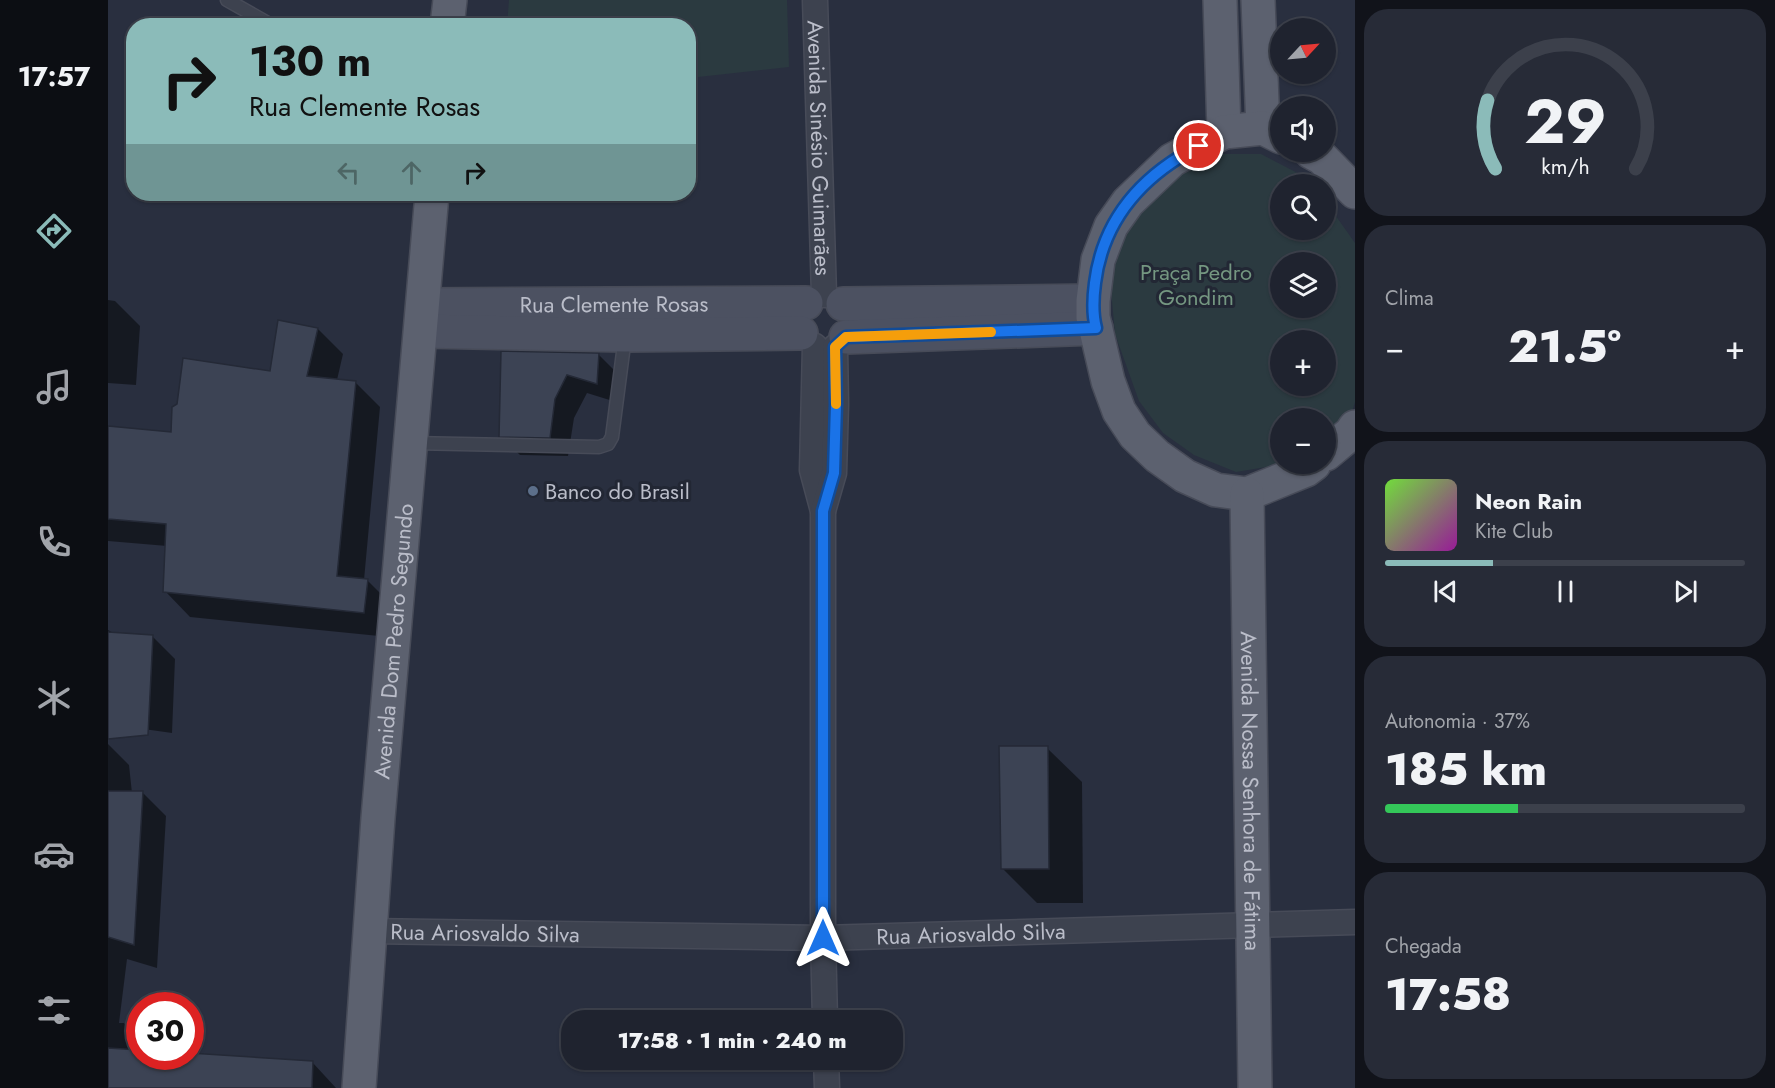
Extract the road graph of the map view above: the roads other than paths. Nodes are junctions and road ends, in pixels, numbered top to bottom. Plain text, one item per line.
1 (227, 0) edge
2 (450, 0) edge
3 (815, 0) edge
4 (1220, 0) edge
5 (1258, 0) edge
6 (259, 18) edge
7 (448, 18) edge
8 (1270, 113) edge
9 (1224, 132) junction
10 (1270, 132) edge
11 (1326, 162) edge
12 (1355, 192) edge
13 (431, 201) edge
14 (1094, 315) junction
15 (423, 318) junction
16 (824, 324) junction
17 (625, 335) junction
18 (1355, 427) edge
19 (410, 443) junction
20 (1336, 446) edge
21 (1296, 474) edge
22 (1247, 494) junction
23 (1355, 922) edge
24 (1252, 925) junction
25 (369, 931) junction
26 (823, 938) junction
27 (825, 1010) edge
28 (826, 1070) edge
29 (359, 1088) edge
30 (826, 1088) edge
31 (1255, 1088) edge

1 - 6 lane
2 - 7 main road
3 - 16 street, Avenida Sinésio Guimarães
4 - 9 main road
5 - 8 main road
9 - 10 main road
9 - 14 main road
11 - 12 main road
13 - 15 main road, Avenida Dom Pedro Segundo
14 - 16 main road, Rua Clemente Rosas
14 - 22 main road
15 - 16 main road, Rua Clemente Rosas
15 - 17 main road, Rua Clemente Rosas
15 - 19 main road, Avenida Dom Pedro Segundo
16 - 17 main road, Rua Clemente Rosas
16 - 26 street, Avenida Sinésio Guimarães
17 - 19 lane
18 - 20 main road
19 - 25 main road, Avenida Dom Pedro Segundo
21 - 22 main road
22 - 24 main road, Avenida Nossa Senhora de Fátima
23 - 24 street, Rua Ariosvaldo Silva
24 - 26 street, Rua Ariosvaldo Silva
24 - 31 main road, Avenida Nossa Senhora de Fátima
25 - 26 street, Rua Ariosvaldo Silva
25 - 29 main road, Avenida Dom Pedro Segundo
26 - 27 street, Avenida Sinésio Guimarães
28 - 30 street

